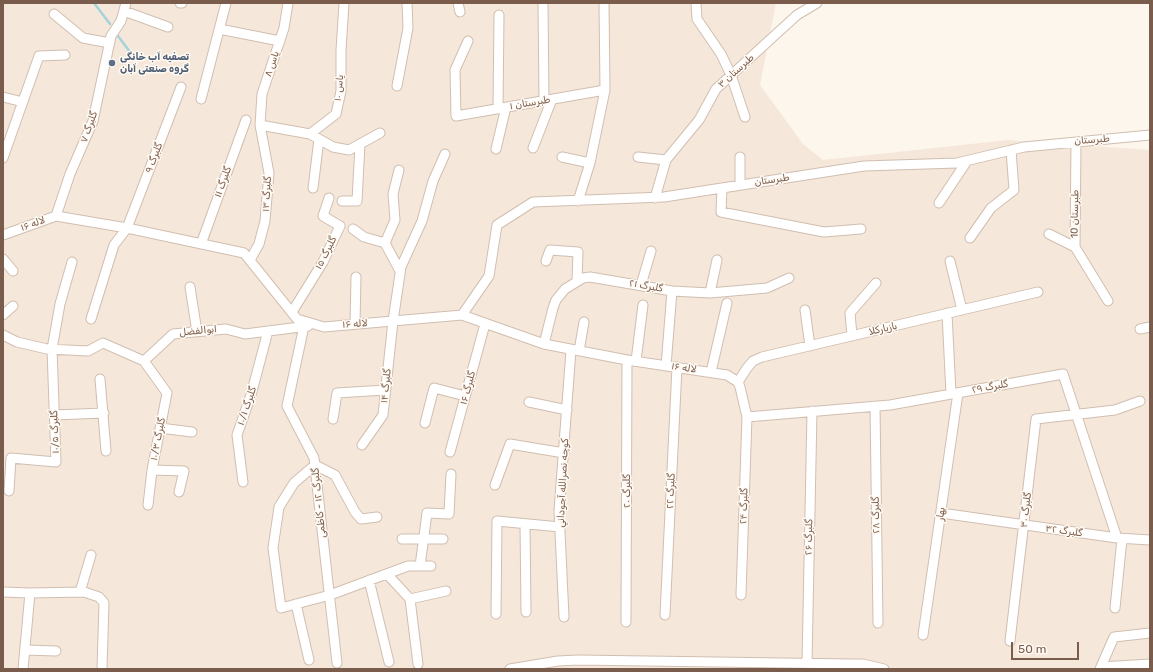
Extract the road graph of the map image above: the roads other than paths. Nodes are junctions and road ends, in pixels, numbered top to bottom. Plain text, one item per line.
1 (226, 3) edge
2 (288, 3) edge
3 (344, 3) edge
4 (407, 3) edge
5 (543, 3) edge
6 (604, 3) edge
7 (696, 3) edge
8 (817, 3) edge
9 (125, 7) edge
10 (54, 14) dead end
11 (499, 15) dead end
12 (168, 26) dead end
13 (219, 29) junction
14 (111, 40) junction
15 (280, 41) junction
16 (468, 41) dead end
17 (65, 55) dead end
18 (731, 75) junction
19 (397, 86) dead end
20 (181, 87) dead end
21 (604, 90) junction
22 (3, 97) edge
23 (201, 99) dead end
24 (548, 100) junction
25 (23, 102) junction
26 (502, 108) junction
27 (745, 117) dead end
28 (246, 120) dead end
29 (260, 126) junction
30 (380, 133) dead end
31 (310, 134) junction
32 (1150, 135) edge
33 (319, 139) junction
34 (1076, 142) junction
35 (360, 144) junction
36 (533, 148) dead end
37 (496, 149) dead end
38 (1011, 150) junction
39 (445, 154) dead end
40 (562, 157) dead end
41 (638, 157) dead end
42 (740, 157) dead end
43 (3, 158) edge
44 (666, 160) junction
45 (967, 161) junction
46 (590, 163) junction
47 (399, 170) dead end
48 (740, 186) junction
49 (313, 188) dead end
50 (722, 188) junction
51 (329, 198) dead end
52 (655, 198) junction
53 (342, 201) dead end
54 (578, 201) junction
55 (939, 203) dead end
56 (56, 216) junction
57 (127, 228) junction
58 (353, 229) dead end
59 (861, 229) dead end
60 (1049, 234) dead end
61 (3, 236) edge
62 (970, 238) dead end
63 (385, 243) junction
64 (200, 244) junction
65 (1075, 247) junction
66 (651, 251) dead end
67 (3, 259) edge
68 (250, 260) junction
69 (718, 260) dead end
70 (546, 261) dead end
71 (950, 261) dead end
72 (72, 262) dead end
73 (13, 271) dead end
74 (400, 271) junction
75 (356, 277) dead end
76 (789, 278) dead end
77 (577, 281) junction
78 (876, 283) dead end
79 (641, 285) junction
80 (190, 288) dead end
81 (672, 291) junction
82 (1038, 292) dead end
83 (710, 293) junction
84 (1108, 301) dead end
85 (726, 303) dead end
86 (643, 305) dead end
87 (13, 306) dead end
88 (805, 310) dead end
89 (962, 310) junction
90 (292, 312) junction
91 (947, 313) junction
92 (3, 314) edge
93 (462, 315) junction
94 (91, 319) dead end
95 (392, 321) junction
96 (584, 322) dead end
97 (316, 324) junction
98 (355, 324) junction
99 (485, 324) junction
100 (304, 326) junction
101 (1150, 327) edge
102 (1140, 329) dead end
103 (268, 331) junction
104 (197, 332) junction
105 (3, 335) edge
106 (852, 336) junction
107 (544, 344) junction
108 (810, 346) junction
109 (52, 349) junction
110 (575, 350) junction
111 (632, 360) junction
112 (144, 361) junction
113 (666, 366) junction
114 (677, 367) junction
115 (711, 372) junction
116 (100, 379) dead end
117 (738, 382) junction
118 (385, 390) junction
119 (954, 393) junction
120 (465, 396) junction
121 (1140, 401) dead end
122 (529, 402) dead end
123 (875, 406) junction
124 (567, 410) junction
125 (812, 411) junction
126 (104, 414) junction
127 (1077, 415) junction
128 (54, 416) junction
129 (747, 417) junction
130 (333, 420) dead end
131 (425, 423) dead end
132 (160, 428) junction
133 (192, 432) dead end
134 (362, 445) dead end
135 (106, 451) dead end
136 (450, 452) dead end
137 (564, 453) junction
138 (315, 465) junction
139 (152, 470) junction
140 (451, 474) dead end
141 (243, 482) dead end
142 (495, 484) dead end
143 (9, 491) dead end
144 (179, 492) dead end
145 (148, 505) dead end
146 (941, 513) junction
147 (377, 517) dead end
148 (525, 524) junction
149 (1024, 525) junction
150 (560, 527) junction
151 (423, 538) junction
152 (402, 539) dead end
153 (443, 539) dead end
154 (1119, 539) junction
155 (1150, 540) edge
156 (91, 555) dead end
157 (420, 566) junction
158 (430, 566) dead end
159 (387, 574) junction
160 (369, 580) junction
161 (446, 591) dead end
162 (3, 592) edge
163 (80, 592) junction
164 (30, 593) junction
165 (330, 595) junction
166 (741, 595) dead end
167 (410, 599) junction
168 (296, 604) junction
169 (1115, 608) dead end
170 (526, 612) dead end
171 (496, 614) dead end
172 (665, 615) dead end
173 (564, 617) dead end
174 (626, 622) dead end
175 (878, 623) dead end
176 (1150, 633) edge
177 (923, 635) dead end
178 (1010, 641) dead end
179 (25, 650) junction
180 (56, 651) dead end
181 (309, 660) dead end
182 (389, 662) dead end
183 (337, 663) dead end
184 (418, 664) dead end
185 (1150, 664) edge
186 (560, 665) edge
187 (738, 665) edge
188 (705, 666) edge
189 (806, 666) edge
190 (1100, 668) edge
191 (23, 669) edge
192 (102, 669) edge
193 (510, 669) edge
194 (884, 669) edge

1 - 13 street
2 - 15 street, یاس ۸
3 - 31 street, یاس ۱۰
4 - 19 street
5 - 24 street
6 - 21 street
7 - 18 street
8 - 18 street, طبرستان ۳
9 - 12 street
9 - 14 street, گلبرگ ۷
10 - 14 street
11 - 26 street
13 - 15 street
13 - 23 street
14 - 56 street, گلبرگ ۷
15 - 29 street, یاس ۸
16 - 26 street, طبرستان ۱
17 - 25 street
18 - 27 street
18 - 44 street, طبرستان ۳
20 - 57 street, گلبرگ ۹
21 - 24 street, طبرستان ۱
21 - 46 street
22 - 25 street
24 - 26 street, طبرستان ۱
24 - 36 street
25 - 43 street
26 - 37 street
28 - 64 street, گلبرگ ۱۱
29 - 31 street
29 - 68 street, گلبرگ ۱۳
30 - 35 street
31 - 33 street
32 - 34 street, طبرستان
33 - 35 street
33 - 49 street
34 - 38 street, طبرستان
34 - 65 street, طبرستان 10
35 - 53 street
38 - 45 street, طبرستان
38 - 62 street
39 - 74 street, گلبرگ ۱۴
40 - 46 street
41 - 44 street
42 - 48 street
44 - 52 street, طبرستان ۳
45 - 48 street, طبرستان
45 - 55 street
46 - 54 street
47 - 63 street
48 - 50 street, طبرستان
50 - 52 street, طبرستان
50 - 59 street
51 - 90 street, گلبرگ ۱۵
52 - 54 street, طبرستان
54 - 93 street, طبرستان
56 - 57 street, لاله ۱۶
56 - 61 street, لاله ۱۶
57 - 64 street, لاله ۱۶
57 - 94 street, گلبرگ ۹
58 - 63 street
60 - 65 street
63 - 74 street
64 - 68 street, لاله ۱۶
65 - 84 street, طبرستان 10
66 - 79 street
67 - 73 street
68 - 90 street, لاله ۱۶
69 - 83 street
70 - 77 street
71 - 89 street
72 - 109 street, گلبرگ ۱۰/۵
74 - 95 street, گلبرگ ۱۴
75 - 98 street
76 - 83 street, گلبرگ ۲۱
77 - 79 street, گلبرگ ۲۱
77 - 107 street, گلبرگ ۲۱
78 - 106 street
79 - 81 street, گلبرگ ۲۱
80 - 104 street
81 - 83 street, گلبرگ ۲۱
81 - 113 street
82 - 89 street, بازیارکلا
85 - 115 street
86 - 111 street, گلبرگ ۲۰
87 - 92 street
88 - 108 street
89 - 91 street, بازیارکلا
90 - 97 street, لاله ۱۶
91 - 106 street, بازیارکلا
91 - 119 street, بهار
93 - 95 street, لاله ۱۶
93 - 99 street, لاله ۱۶
95 - 98 street, لاله ۱۶
95 - 118 street, گلبرگ ۱۴
96 - 110 street, كوچه نصرالله آجوداني
97 - 98 street, لاله ۱۶
97 - 100 street, ابوالفضل
99 - 107 street, لاله ۱۶
99 - 120 street, گلبرگ ۱۶
100 - 103 street, ابوالفضل
100 - 138 street, گلبرگ ۱۲ - کاظمی
101 - 102 street
103 - 104 street, ابوالفضل
103 - 141 street, گلبرگ ۱۰/۱
104 - 112 street, ابوالفضل
105 - 109 street
106 - 108 street, بازیارکلا
107 - 110 street, لاله ۱۶
108 - 117 street, بازیارکلا
109 - 112 street
109 - 128 street, گلبرگ ۱۰/۵
110 - 111 street, لاله ۱۶
110 - 124 street, كوچه نصرالله آجوداني
111 - 113 street, لاله ۱۶
111 - 174 street, گلبرگ ۲۰
112 - 132 street, گلبرگ ۱۰/۳
113 - 114 street, لاله ۱۶
114 - 115 street, لاله ۱۶
114 - 172 street, گلبرگ ۲۲
115 - 117 street, لاله ۱۶
116 - 126 street
117 - 129 street
118 - 130 street
118 - 134 street, گلبرگ ۱۴
119 - 123 street, گلبرگ ۲۹
119 - 127 street, گلبرگ ۲۹
119 - 146 street, بهار
120 - 131 street
120 - 136 street, گلبرگ ۱۶
121 - 127 street
122 - 124 street
123 - 125 street, گلبرگ ۲۹
123 - 175 street, گلبرگ ۲۸
124 - 137 street, كوچه نصرالله آجوداني
125 - 129 street, گلبرگ ۲۹
125 - 189 street, گلبرگ ۲۶
126 - 128 street
126 - 135 street
127 - 149 street, گلبرگ ۳۰
127 - 154 street, گلبرگ ۲۹
128 - 143 street, گلبرگ ۱۰/۵
129 - 166 street, گلبرگ ۲۴
132 - 133 street
132 - 139 street, گلبرگ ۱۰/۳
137 - 142 street
137 - 150 street, كوچه نصرالله آجوداني
138 - 147 street
138 - 165 street, گلبرگ ۱۲ - کاظمی
138 - 168 street
139 - 144 street, گلبرگ ۱۰/۳
139 - 145 street
140 - 151 street
146 - 149 street, گلبرگ ۳۲
146 - 177 street, بهار
148 - 150 street
148 - 170 street
148 - 171 street
149 - 154 street, گلبرگ ۳۲
149 - 178 street, گلبرگ ۳۰
150 - 173 street, كوچه نصرالله آجوداني
151 - 152 street
151 - 153 street
151 - 157 street
154 - 155 street
154 - 169 street
156 - 163 street
157 - 158 street
157 - 159 street
159 - 160 street
159 - 167 street
160 - 165 street
160 - 182 street
161 - 167 street
162 - 164 street
163 - 164 street
163 - 192 street
164 - 179 street
165 - 168 street
165 - 183 street, گلبرگ ۱۲ - کاظمی
167 - 184 street
168 - 181 street
176 - 190 street
179 - 180 street
179 - 191 street
185 - 190 street
186 - 188 street
186 - 193 street
187 - 188 street
187 - 189 street
189 - 194 street

